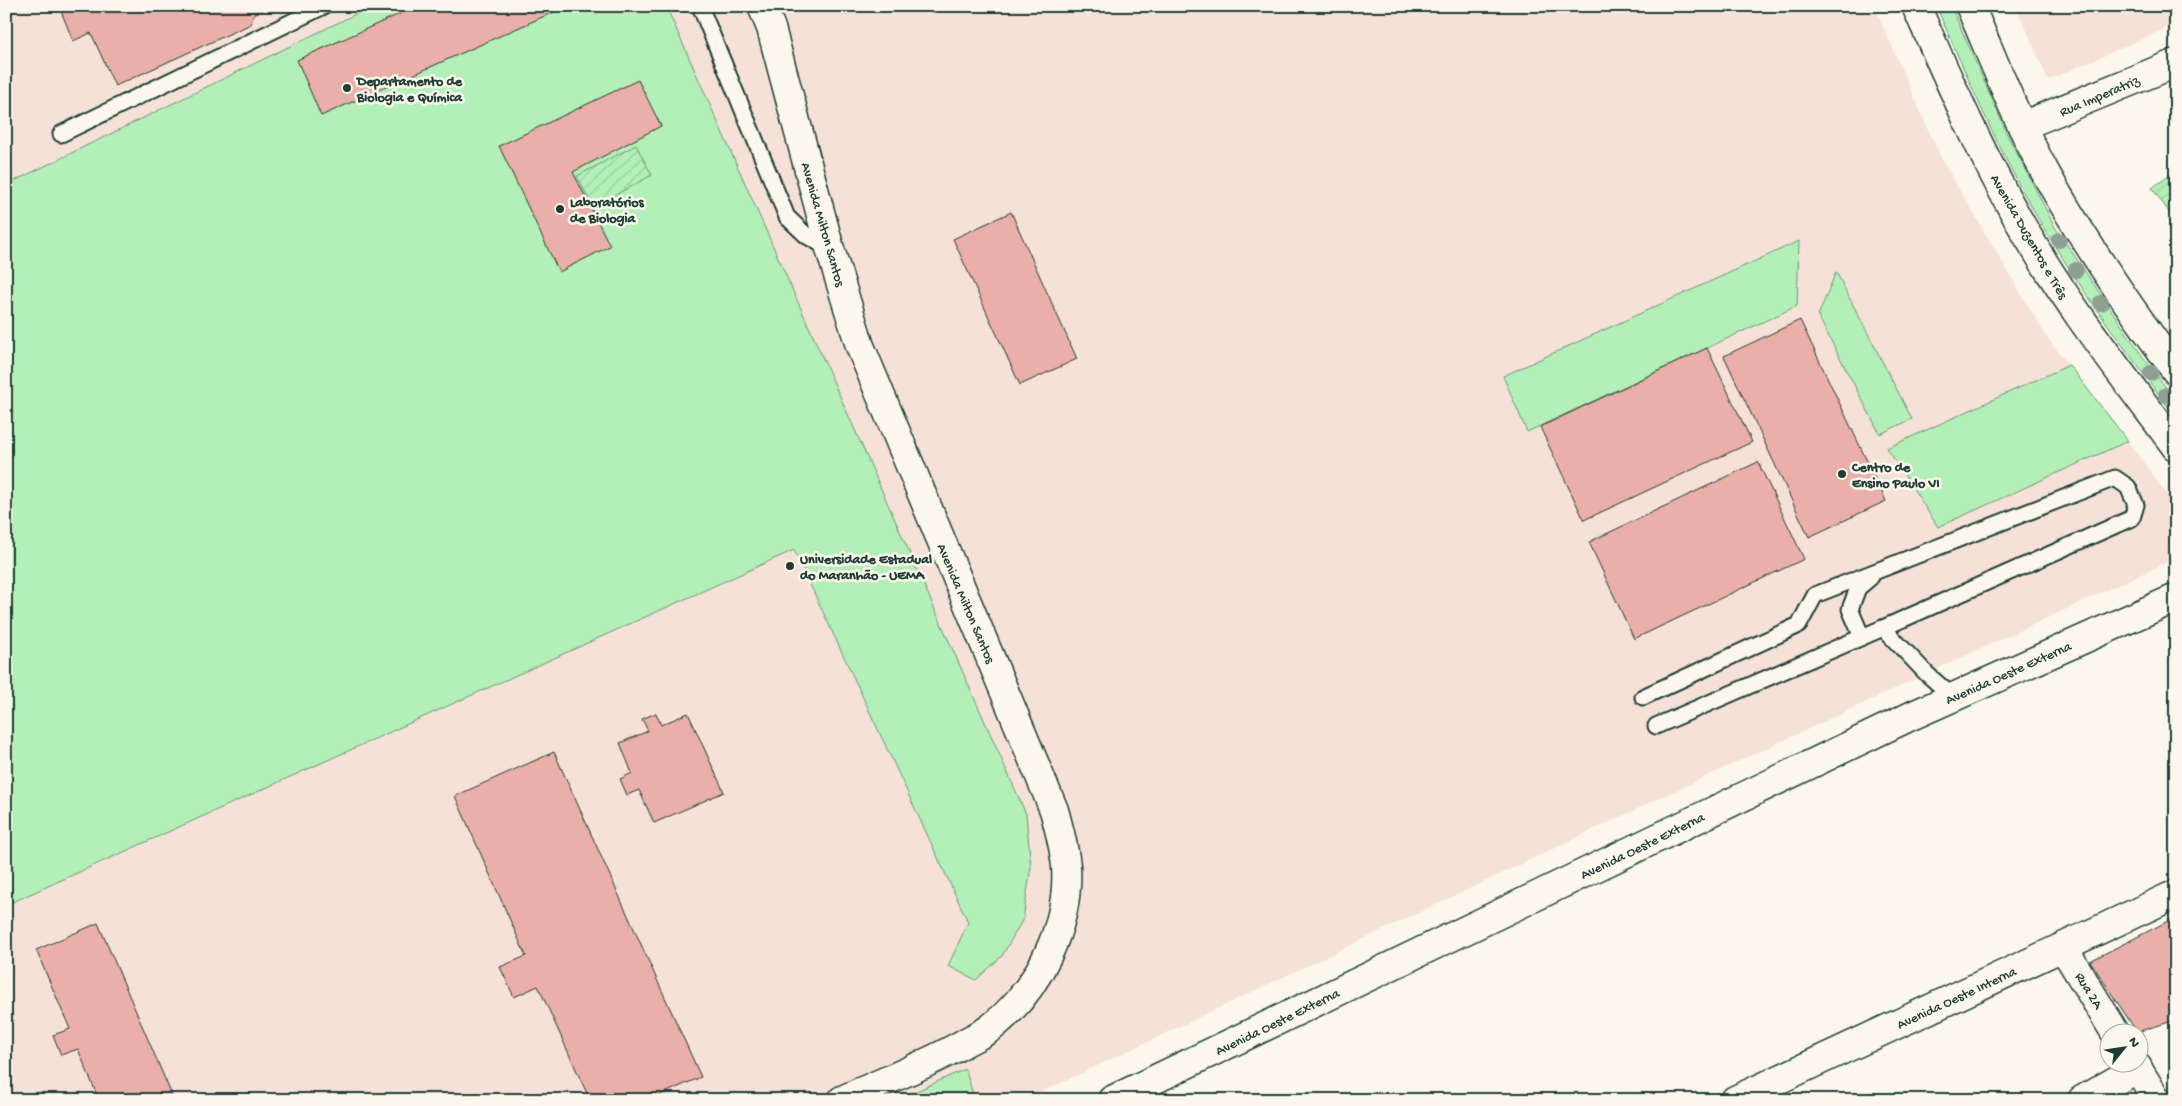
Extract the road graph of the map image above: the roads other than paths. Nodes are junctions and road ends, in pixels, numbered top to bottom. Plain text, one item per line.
1 (324, 6) edge
2 (700, 6) edge
3 (762, 6) edge
4 (1916, 6) edge
5 (1970, 6) edge
6 (2176, 62) edge
7 (2022, 126) junction
8 (61, 134) dead end
9 (830, 249) junction
10 (2176, 371) edge
11 (2176, 447) edge
12 (1880, 570) junction
13 (2176, 598) edge
14 (1883, 628) junction
15 (1862, 636) junction
16 (1643, 697) dead end
17 (1953, 697) junction
18 (1656, 726) dead end
19 (2176, 894) edge
20 (2063, 947) junction
21 (2110, 1024) edge
22 (2123, 1074) edge
23 (2141, 1074) edge
24 (842, 1100) edge
25 (1112, 1100) edge
26 (1735, 1100) edge
27 (2082, 1100) edge
28 (2157, 1100) edge

1 - 8 lane
2 - 9 lane
3 - 9 street, Avenida Milton Santos
4 - 11 street, Avenida Duzentos e Três
5 - 7 street
6 - 7 street, Rua Imperatriz
7 - 10 street
9 - 24 street, Avenida Milton Santos
12 - 14 lane
12 - 15 lane
12 - 16 lane
13 - 17 street, Avenida Oeste Externa
14 - 15 lane
14 - 17 lane
15 - 18 lane
17 - 25 street, Avenida Oeste Externa
19 - 20 street, Avenida Oeste Interna
20 - 21 street, Rua 2A
20 - 26 street, Avenida Oeste Interna
22 - 27 street
23 - 28 street

